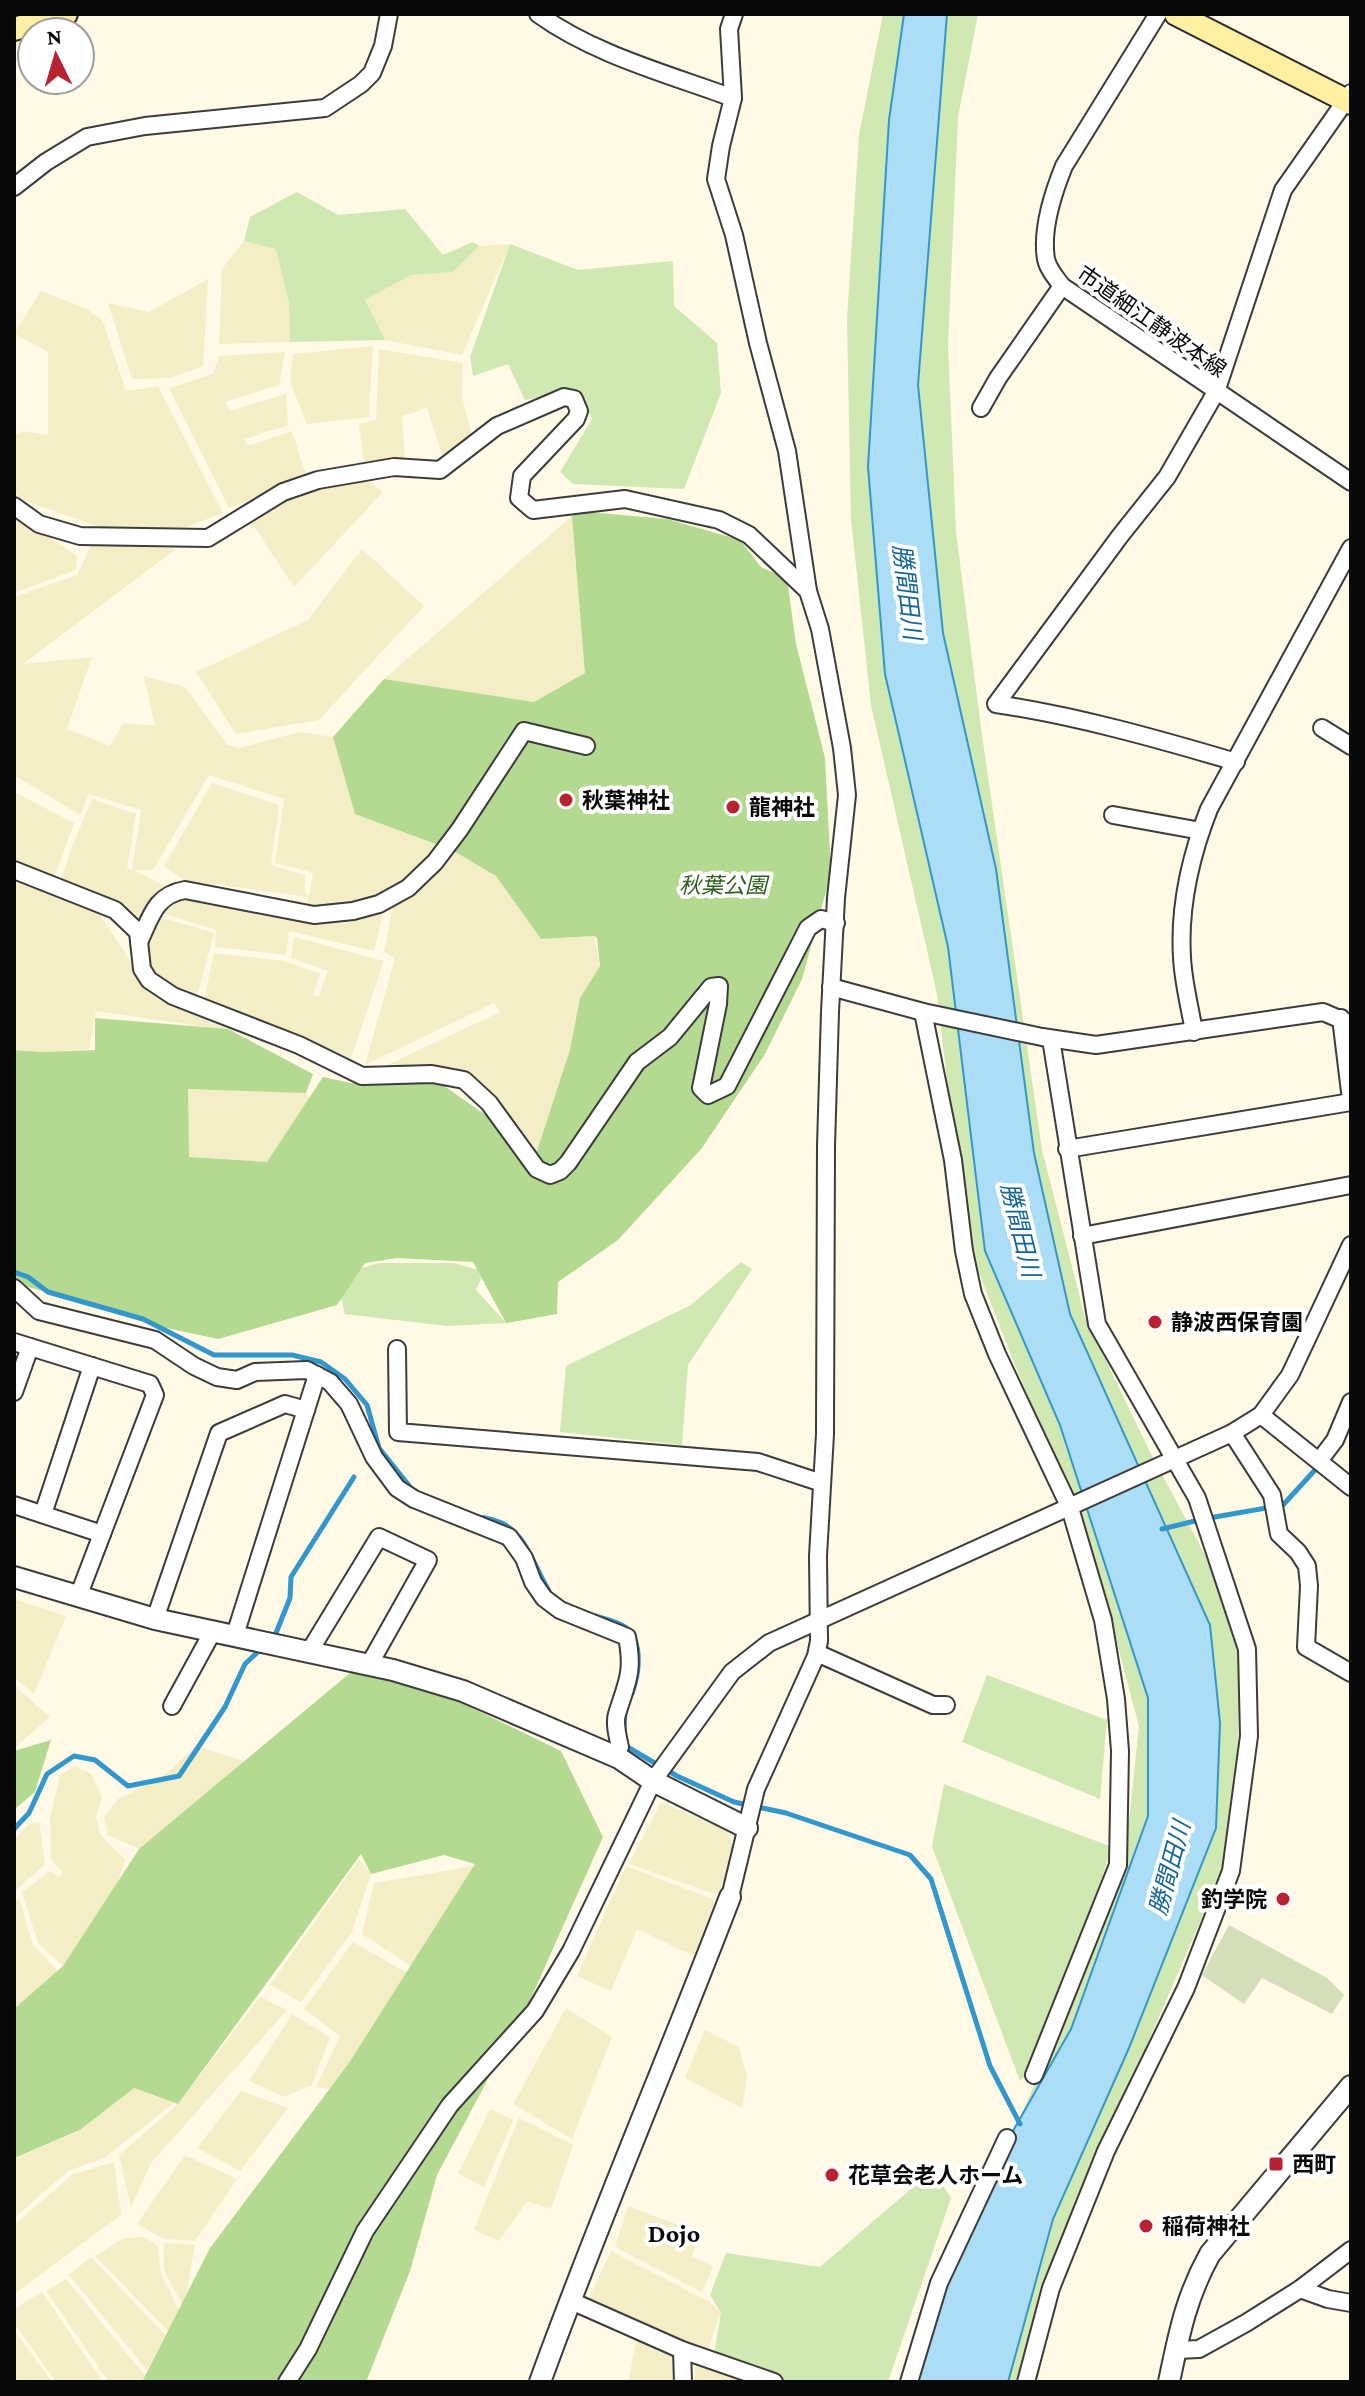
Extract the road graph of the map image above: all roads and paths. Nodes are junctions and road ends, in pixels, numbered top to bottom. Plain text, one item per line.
1 (66, 14) edge
2 (389, 14) edge
3 (538, 14) edge
4 (734, 14) edge
5 (1158, 14) edge
6 (1176, 14) edge
7 (14, 29) edge
8 (733, 98) junction
9 (1349, 99) edge
10 (14, 187) edge
11 (1062, 286) junction
12 (1216, 392) junction
13 (981, 408) dead end
14 (1351, 482) edge
15 (14, 506) edge
16 (1351, 548) edge
17 (808, 591) junction
18 (1322, 728) dead end
19 (586, 746) dead end
20 (1351, 746) edge
21 (1236, 762) junction
22 (1113, 815) dead end
23 (1201, 831) junction
24 (14, 870) edge
25 (836, 923) junction
26 (139, 942) junction
27 (831, 987) junction
28 (923, 1012) junction
29 (1346, 1021) edge
30 (1194, 1032) junction
31 (1046, 1038) junction
32 (1351, 1101) edge
33 (1067, 1149) junction
34 (1351, 1185) edge
35 (1082, 1236) junction
36 (1351, 1245) edge
37 (14, 1288) edge
38 (22, 1344) edge
39 (397, 1349) dead end
40 (92, 1366) junction
41 (317, 1375) junction
42 (14, 1392) edge
43 (1351, 1402) edge
44 (306, 1410) junction
45 (1261, 1415) junction
46 (1232, 1433) junction
47 (1176, 1458) junction
48 (1319, 1461) junction
49 (822, 1483) junction
50 (1351, 1487) edge
51 (14, 1505) edge
52 (1070, 1508) junction
53 (43, 1514) junction
54 (102, 1534) junction
55 (14, 1577) edge
56 (78, 1597) junction
57 (155, 1619) junction
58 (818, 1621) junction
59 (213, 1631) junction
60 (235, 1635) junction
61 (309, 1652) junction
62 (817, 1653) junction
63 (369, 1665) junction
64 (1351, 1673) edge
65 (946, 1705) dead end
66 (172, 1706) dead end
67 (614, 1756) junction
68 (655, 1778) junction
69 (748, 1822) junction
70 (730, 1897) joint
71 (1034, 2075) dead end
72 (1351, 2086) edge
73 (1007, 2138) dead end
74 (1351, 2250) edge
75 (1300, 2289) junction
76 (569, 2300) junction
77 (1351, 2303) edge
78 (682, 2350) junction
79 (1176, 2350) junction
80 (287, 2382) edge
81 (540, 2382) edge
82 (683, 2382) edge
83 (774, 2382) edge
84 (909, 2382) edge
85 (1026, 2382) edge
86 (1169, 2382) edge

1 - 7 main road
2 - 10 street
3 - 8 street
4 - 8 street
5 - 11 street, 市道細江静波本線
6 - 9 main road
8 - 17 street
9 - 12 street
11 - 12 street, 市道細江静波本線
11 - 13 street
12 - 14 street, 市道細江静波本線
12 - 21 street
15 - 17 street
16 - 21 street
17 - 25 street
18 - 20 street
19 - 26 street
21 - 23 street
22 - 23 street
23 - 30 street
24 - 26 street
25 - 26 street
25 - 27 street
27 - 28 street
27 - 49 street
28 - 31 street
28 - 52 street
29 - 30 street
29 - 32 street
30 - 31 street
31 - 33 street
32 - 33 street
33 - 35 street
34 - 35 street
35 - 47 street
36 - 45 street
37 - 41 street
38 - 40 street
38 - 42 street
39 - 49 street
40 - 53 street
40 - 54 street
41 - 44 street
41 - 67 street
43 - 48 street
44 - 57 street
44 - 60 street
45 - 46 street
45 - 48 street
46 - 47 street
46 - 64 street
47 - 52 street
47 - 85 street
48 - 50 street
49 - 58 street
51 - 53 street
52 - 58 street
52 - 71 street
53 - 54 street
54 - 56 street
55 - 56 street
56 - 57 street
57 - 59 street
58 - 62 street
58 - 68 street
59 - 60 street
59 - 66 street
60 - 61 street
61 - 63 street
61 - 63 street
62 - 65 street
62 - 69 street
63 - 67 street
67 - 68 street
68 - 69 street
68 - 80 street
69 - 70 street
70 - 76 street
72 - 79 street
73 - 84 street
74 - 75 street
75 - 77 street
75 - 79 street
76 - 78 street
76 - 81 street
78 - 82 street
78 - 83 street
79 - 86 street

